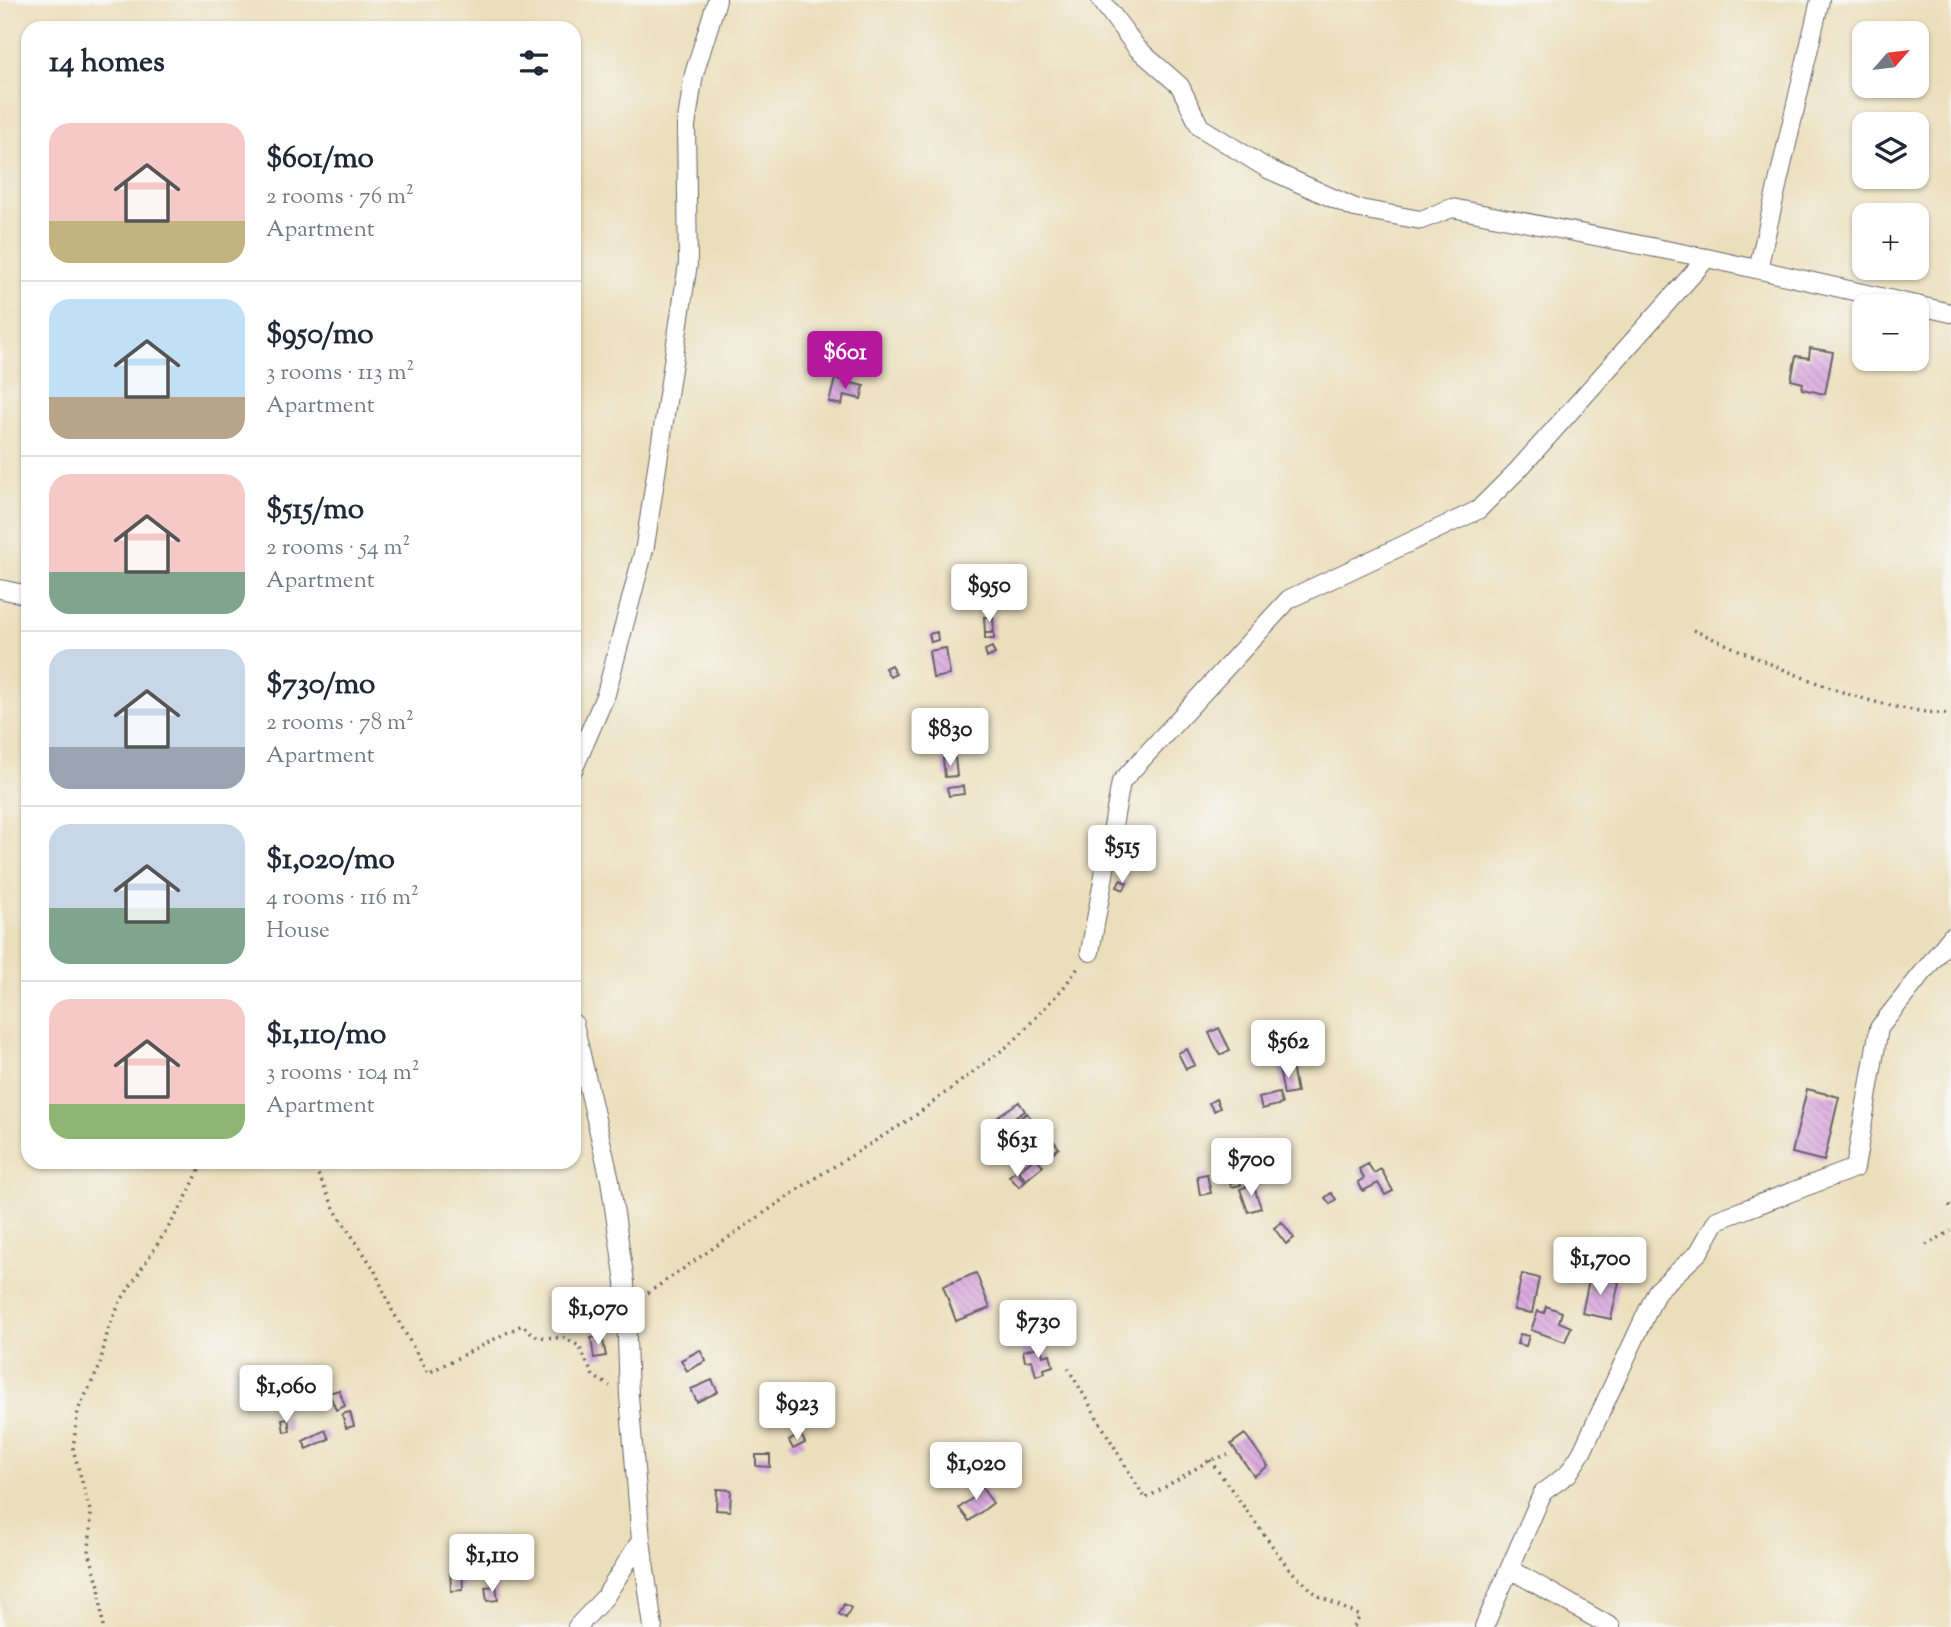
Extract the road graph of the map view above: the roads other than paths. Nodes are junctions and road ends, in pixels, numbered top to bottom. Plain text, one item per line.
1 (717, 0) edge
2 (1101, 0) edge
3 (1820, 0) edge
4 (1707, 258) junction
5 (1758, 269) junction
6 (1951, 313) edge
7 (0, 589) edge
8 (21, 594) edge
9 (582, 727) edge
10 (1951, 937) edge
11 (1090, 952) road end
12 (581, 1054) edge
13 (642, 1540) junction
14 (1510, 1569) junction
15 (577, 1627) edge
16 (653, 1627) edge
17 (1484, 1627) edge
18 (1611, 1627) edge

1 - 9 street
2 - 4 street
3 - 5 street
4 - 5 street
4 - 11 street
5 - 6 street
7 - 8 street
10 - 14 street
12 - 13 street
13 - 15 street
13 - 16 street
14 - 17 street
14 - 18 street

